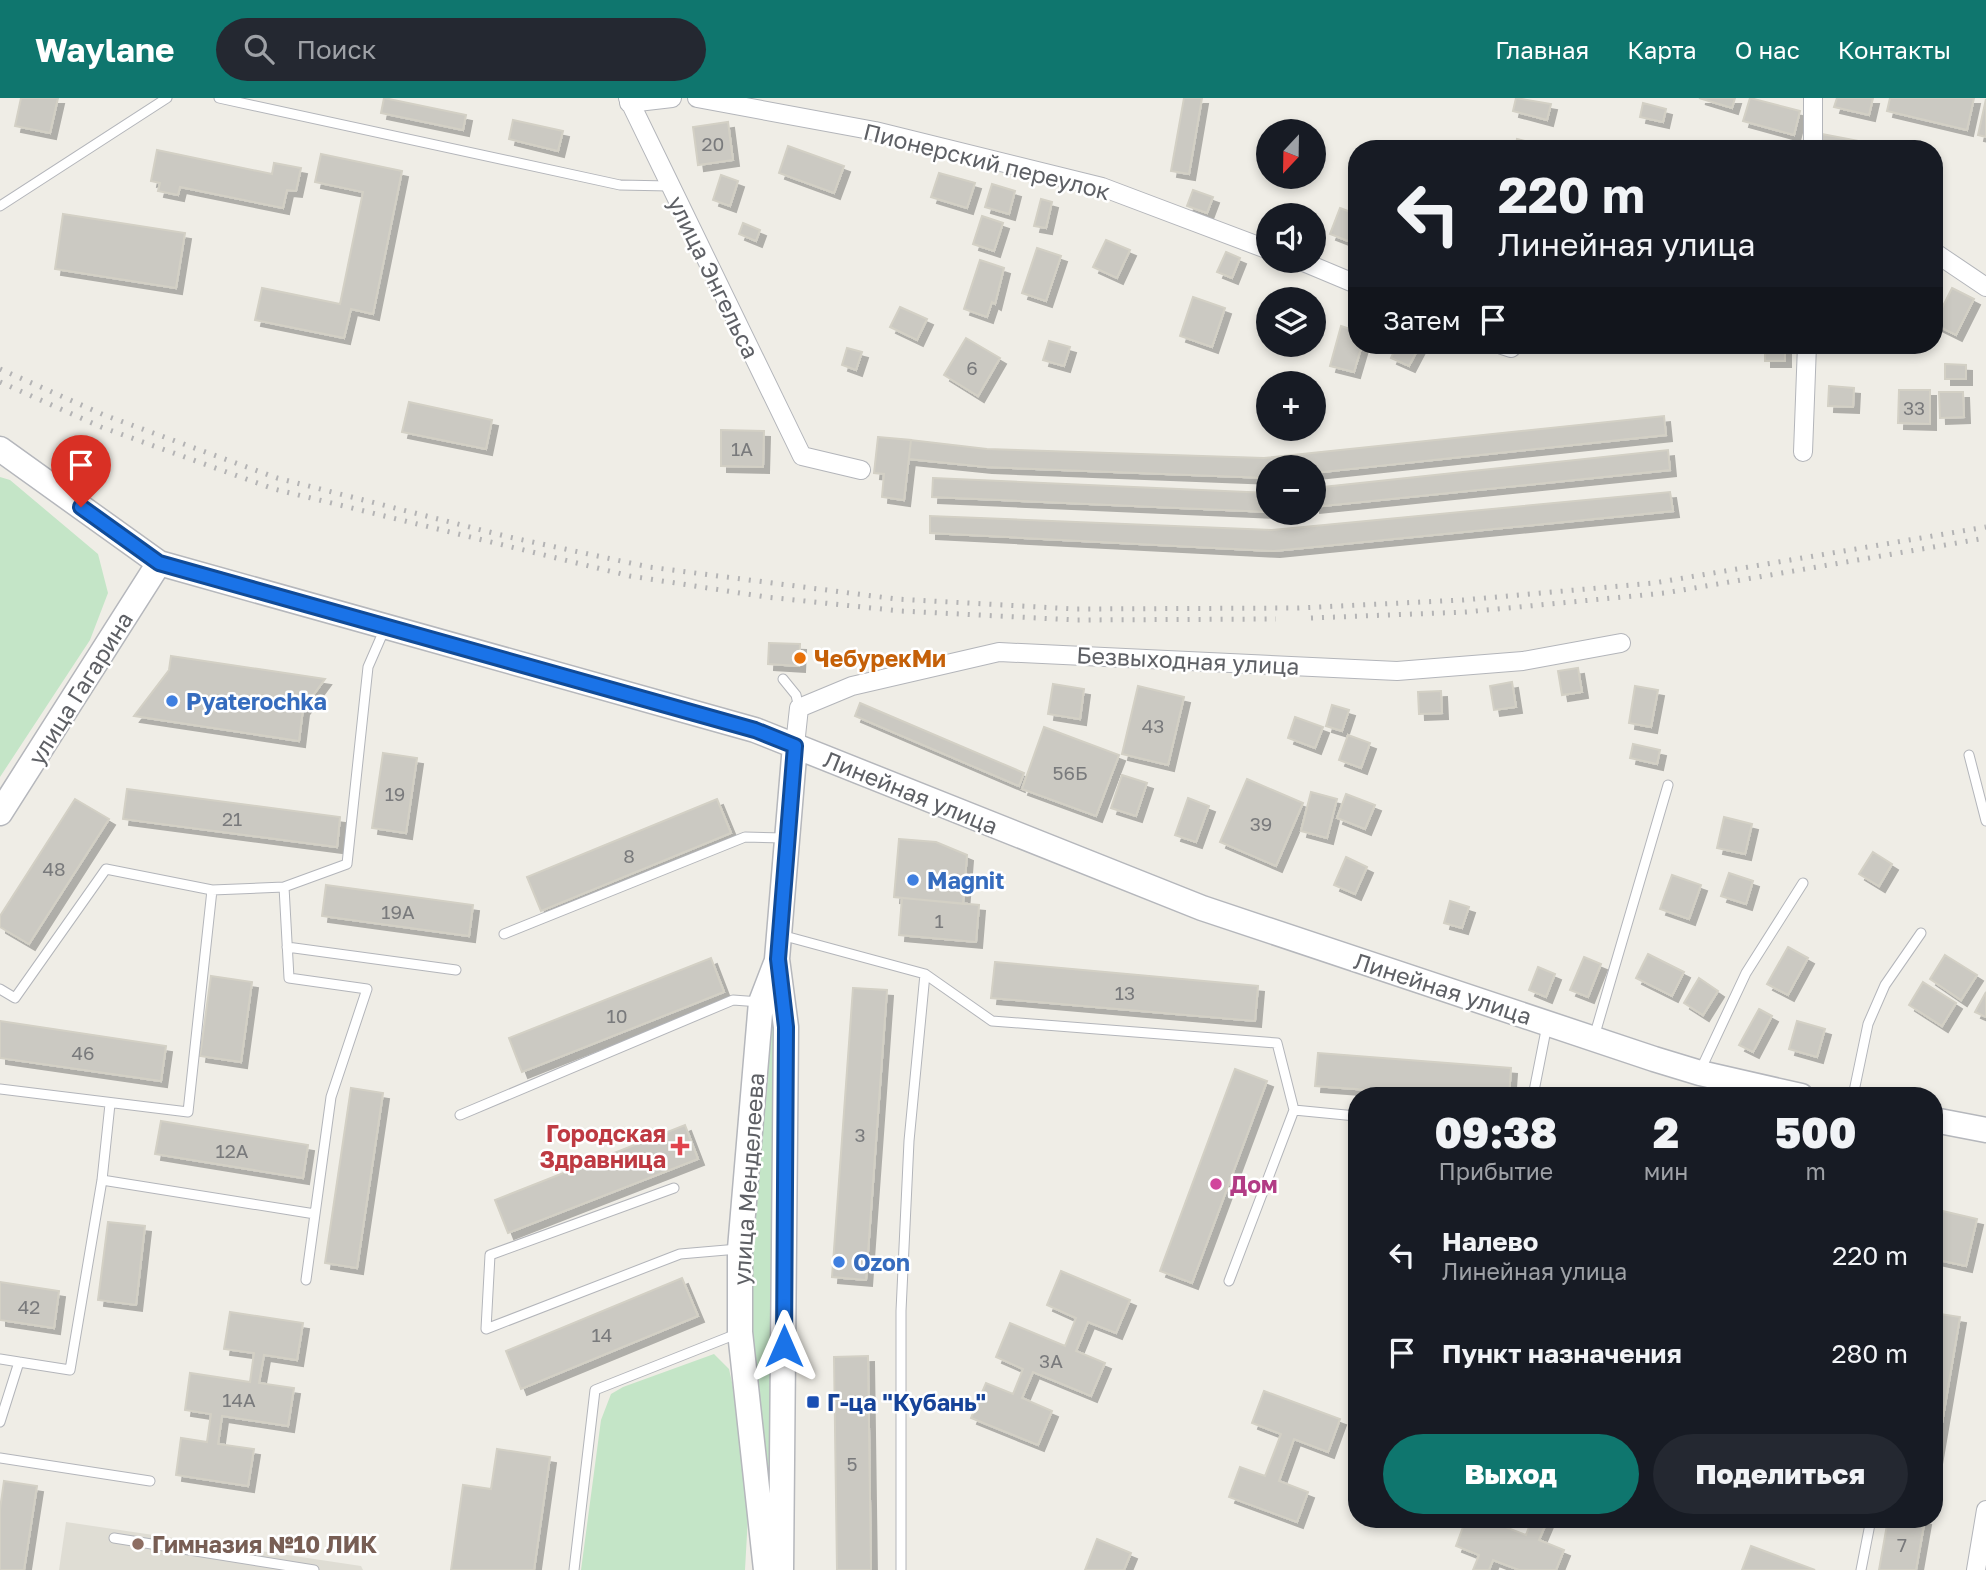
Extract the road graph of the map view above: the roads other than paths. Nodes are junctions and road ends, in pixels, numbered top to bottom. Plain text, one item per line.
1 (167, 98) edge
2 (219, 98) edge
3 (672, 98) edge
4 (697, 98) edge
5 (1813, 98) edge
6 (628, 101) edge
7 (1813, 140) edge
8 (669, 186) junction
9 (0, 206) edge
10 (1256, 245) edge
11 (1943, 258) edge
12 (1326, 271) edge
13 (1348, 281) edge
14 (1986, 287) edge
15 (1807, 354) edge
16 (0, 449) edge
17 (1803, 452) dead end
18 (861, 470) dead end
19 (159, 563) junction
20 (386, 626) junction
21 (1621, 643) dead end
22 (783, 679) dead end
23 (799, 708) junction
24 (795, 746) junction
25 (1969, 755) dead end
26 (1668, 785) dead end
27 (0, 813) edge
28 (1986, 821) edge
29 (786, 838) junction
30 (1803, 883) dead end
31 (284, 887) junction
32 (212, 890) junction
33 (1920, 933) dead end
34 (504, 934) dead end
35 (778, 946) junction
36 (287, 947) junction
37 (456, 970) dead end
38 (925, 974) junction
39 (0, 989) edge
40 (761, 1002) junction
41 (1548, 1022) junction
42 (1593, 1039) junction
43 (1700, 1073) junction
44 (1535, 1087) edge
45 (1761, 1087) edge
46 (1855, 1087) edge
47 (0, 1089) edge
48 (110, 1104) junction
49 (1294, 1110) junction
50 (460, 1115) dead end
51 (1348, 1115) edge
52 (1943, 1121) edge
53 (1986, 1130) edge
54 (102, 1180) junction
55 (674, 1188) dead end
56 (315, 1214) junction
57 (740, 1249) junction
58 (306, 1280) dead end
59 (1229, 1281) dead end
60 (740, 1332) junction
61 (0, 1359) edge
62 (19, 1362) junction
63 (0, 1422) edge
64 (0, 1458) edge
65 (150, 1480) dead end
66 (1986, 1510) edge
67 (1869, 1528) edge
68 (114, 1538) dead end
69 (314, 1570) edge
70 (574, 1570) edge
71 (766, 1570) edge
72 (781, 1570) edge
73 (901, 1570) edge
74 (1861, 1570) edge
75 (1976, 1570) edge

1 - 9 lane
2 - 8 lane
3 - 6 street
4 - 10 street, Пионерский переулок
5 - 7 street
6 - 8 street, улица Энгельса
8 - 18 street, улица Энгельса
11 - 14 street
12 - 13 street
15 - 17 street
16 - 19 main road, Линейная улица
19 - 20 main road, Линейная улица
19 - 27 main road, улица Гагарина
20 - 24 main road, Линейная улица
20 - 31 lane
21 - 23 street, Безвыходная улица
22 - 23 lane
23 - 24 street
24 - 29 main road, улица Менделеева
24 - 41 main road, Линейная улица
25 - 28 lane
26 - 42 lane
29 - 34 lane
29 - 35 main road, улица Менделеева
30 - 43 lane
31 - 32 lane
31 - 36 lane
32 - 39 lane
32 - 48 lane
33 - 46 lane
35 - 38 lane
35 - 40 main road, улица Менделеева
35 - 72 main road, улица Менделеева
36 - 37 lane
36 - 56 lane
38 - 49 lane
38 - 73 lane
40 - 50 lane
40 - 57 main road, улица Менделеева
41 - 42 main road, Линейная улица
41 - 44 lane
42 - 43 main road, Линейная улица
43 - 45 main road, Линейная улица
47 - 48 lane
48 - 54 lane
49 - 51 lane
49 - 59 lane
52 - 53 main road
54 - 56 lane
54 - 62 lane
55 - 57 lane
56 - 58 lane
57 - 60 main road, улица Менделеева
60 - 70 lane
60 - 71 main road, улица Менделеева
61 - 62 lane
62 - 63 lane
64 - 65 lane
66 - 75 street
67 - 74 lane
68 - 69 lane

